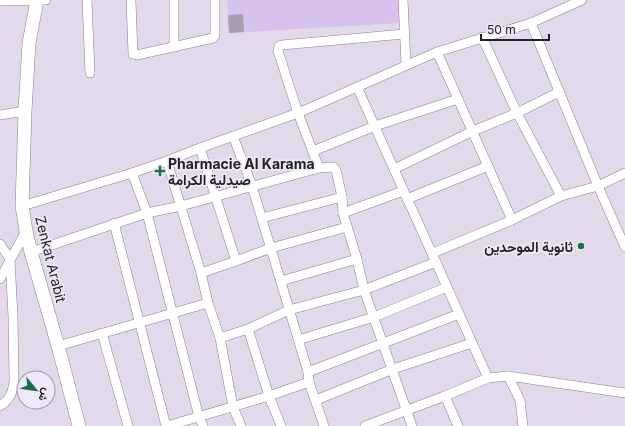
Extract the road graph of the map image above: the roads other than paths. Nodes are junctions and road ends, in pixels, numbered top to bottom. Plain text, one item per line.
1 (37, 0) edge
2 (46, 0) edge
3 (87, 0) edge
4 (131, 0) edge
5 (174, 0) edge
6 (215, 0) edge
7 (403, 0) edge
8 (582, 0) edge
9 (0, 1) edge
10 (531, 23) junction
11 (404, 34) junction
12 (482, 37) junction
13 (174, 47) junction
14 (437, 52) junction
15 (406, 65) junction
16 (90, 73) dead end
17 (357, 87) junction
18 (559, 92) junction
19 (458, 99) junction
20 (25, 111) junction
21 (298, 113) junction
22 (517, 113) junction
23 (0, 115) edge
24 (375, 126) junction
25 (472, 131) junction
26 (233, 136) junction
27 (200, 148) junction
28 (313, 151) junction
29 (167, 161) junction
30 (488, 166) junction
31 (319, 168) junction
32 (394, 169) junction
33 (132, 173) junction
34 (625, 173) edge
35 (252, 186) junction
36 (598, 186) junction
37 (405, 195) junction
38 (216, 196) junction
39 (561, 196) junction
40 (342, 198) junction
41 (22, 206) junction
42 (181, 206) junction
43 (147, 213) junction
44 (343, 213) junction
45 (262, 218) junction
46 (512, 220) junction
47 (114, 224) junction
48 (347, 227) junction
49 (26, 231) junction
50 (0, 244) edge
51 (625, 247) edge
52 (271, 248) junction
53 (31, 252) junction
54 (435, 257) junction
55 (10, 259) junction
56 (357, 259) junction
57 (236, 261) junction
58 (201, 273) junction
59 (0, 279) edge
60 (281, 281) junction
61 (447, 287) junction
62 (364, 290) junction
63 (208, 303) junction
64 (289, 310) junction
65 (172, 314) junction
66 (459, 314) junction
67 (374, 317) junction
68 (139, 323) junction
69 (248, 329) junction
70 (102, 333) junction
71 (220, 338) junction
72 (298, 340) junction
73 (383, 343) junction
74 (472, 343) junction
75 (58, 346) junction
76 (393, 369) junction
77 (308, 372) junction
78 (508, 376) junction
79 (488, 378) junction
80 (309, 382) junction
81 (625, 393) edge
82 (269, 396) junction
83 (445, 396) junction
84 (316, 400) junction
85 (0, 406) edge
86 (233, 407) junction
87 (407, 411) junction
88 (199, 417) junction
89 (79, 426) edge
90 (128, 426) edge
91 (166, 426) edge
92 (203, 426) edge
93 (241, 426) edge
94 (281, 426) edge
95 (324, 426) edge
96 (365, 426) edge
97 (412, 426) edge
98 (458, 426) edge
99 (523, 426) edge

1 - 2 street
1 - 9 street
1 - 20 street, Zenkat Arabit
3 - 16 street
4 - 13 street
5 - 13 street
6 - 13 street
7 - 11 street
8 - 10 street
10 - 12 street
10 - 18 street
11 - 15 street
11 - 21 street
12 - 14 street
12 - 22 street
14 - 15 street
14 - 19 street
15 - 17 street
17 - 21 street
17 - 24 street
18 - 22 street
18 - 36 street
19 - 24 street
19 - 25 street
20 - 23 street
20 - 41 street, Zenkat Arabit
21 - 26 street
21 - 28 street
22 - 25 street
22 - 39 street
24 - 28 street
24 - 32 street
25 - 30 street
25 - 32 street
26 - 27 street
26 - 35 street
27 - 29 street
27 - 38 street
28 - 31 street
29 - 33 street
29 - 42 street
30 - 37 street
30 - 46 street
31 - 35 street
31 - 40 street
32 - 37 street
33 - 41 street
33 - 43 street
34 - 36 street
35 - 38 street
35 - 45 street
36 - 39 street
36 - 51 street
37 - 44 street
37 - 54 street
38 - 42 street
38 - 57 street
39 - 46 street
40 - 44 street
40 - 45 street
41 - 49 street, Zenkat Arabit
42 - 43 street
42 - 58 street
43 - 47 street
43 - 65 street
44 - 48 street
45 - 52 street
46 - 54 street
47 - 53 street
47 - 68 street
48 - 52 street
48 - 56 street
49 - 53 street, Zenkat Arabit
49 - 55 street
50 - 55 street
52 - 57 street
52 - 60 street
53 - 75 street, Zenkat Arabit
54 - 61 street
54 - 62 street
55 - 59 street
55 - 85 street
56 - 60 street
56 - 62 street
57 - 58 street
58 - 63 street
60 - 64 street
61 - 66 street
61 - 67 street
62 - 64 street
62 - 67 street
63 - 65 street
63 - 71 street
64 - 69 street
64 - 72 street
65 - 68 street
65 - 88 street
66 - 73 street
66 - 74 street
67 - 72 street
67 - 73 street
68 - 70 street
68 - 91 street
69 - 71 street
69 - 82 street
70 - 75 street
70 - 90 street
71 - 86 street
72 - 77 street
73 - 76 street
73 - 77 street
74 - 76 street
74 - 79 street
75 - 89 street, Zenkat Arabit
76 - 84 street
76 - 87 street
77 - 80 street
78 - 79 street
78 - 81 street
78 - 99 street
79 - 83 street
80 - 82 street
80 - 84 street
82 - 86 street
82 - 94 street
83 - 87 street
83 - 98 street
84 - 95 street
86 - 88 street
86 - 93 street
87 - 96 street
87 - 97 street
88 - 91 street
88 - 92 street

